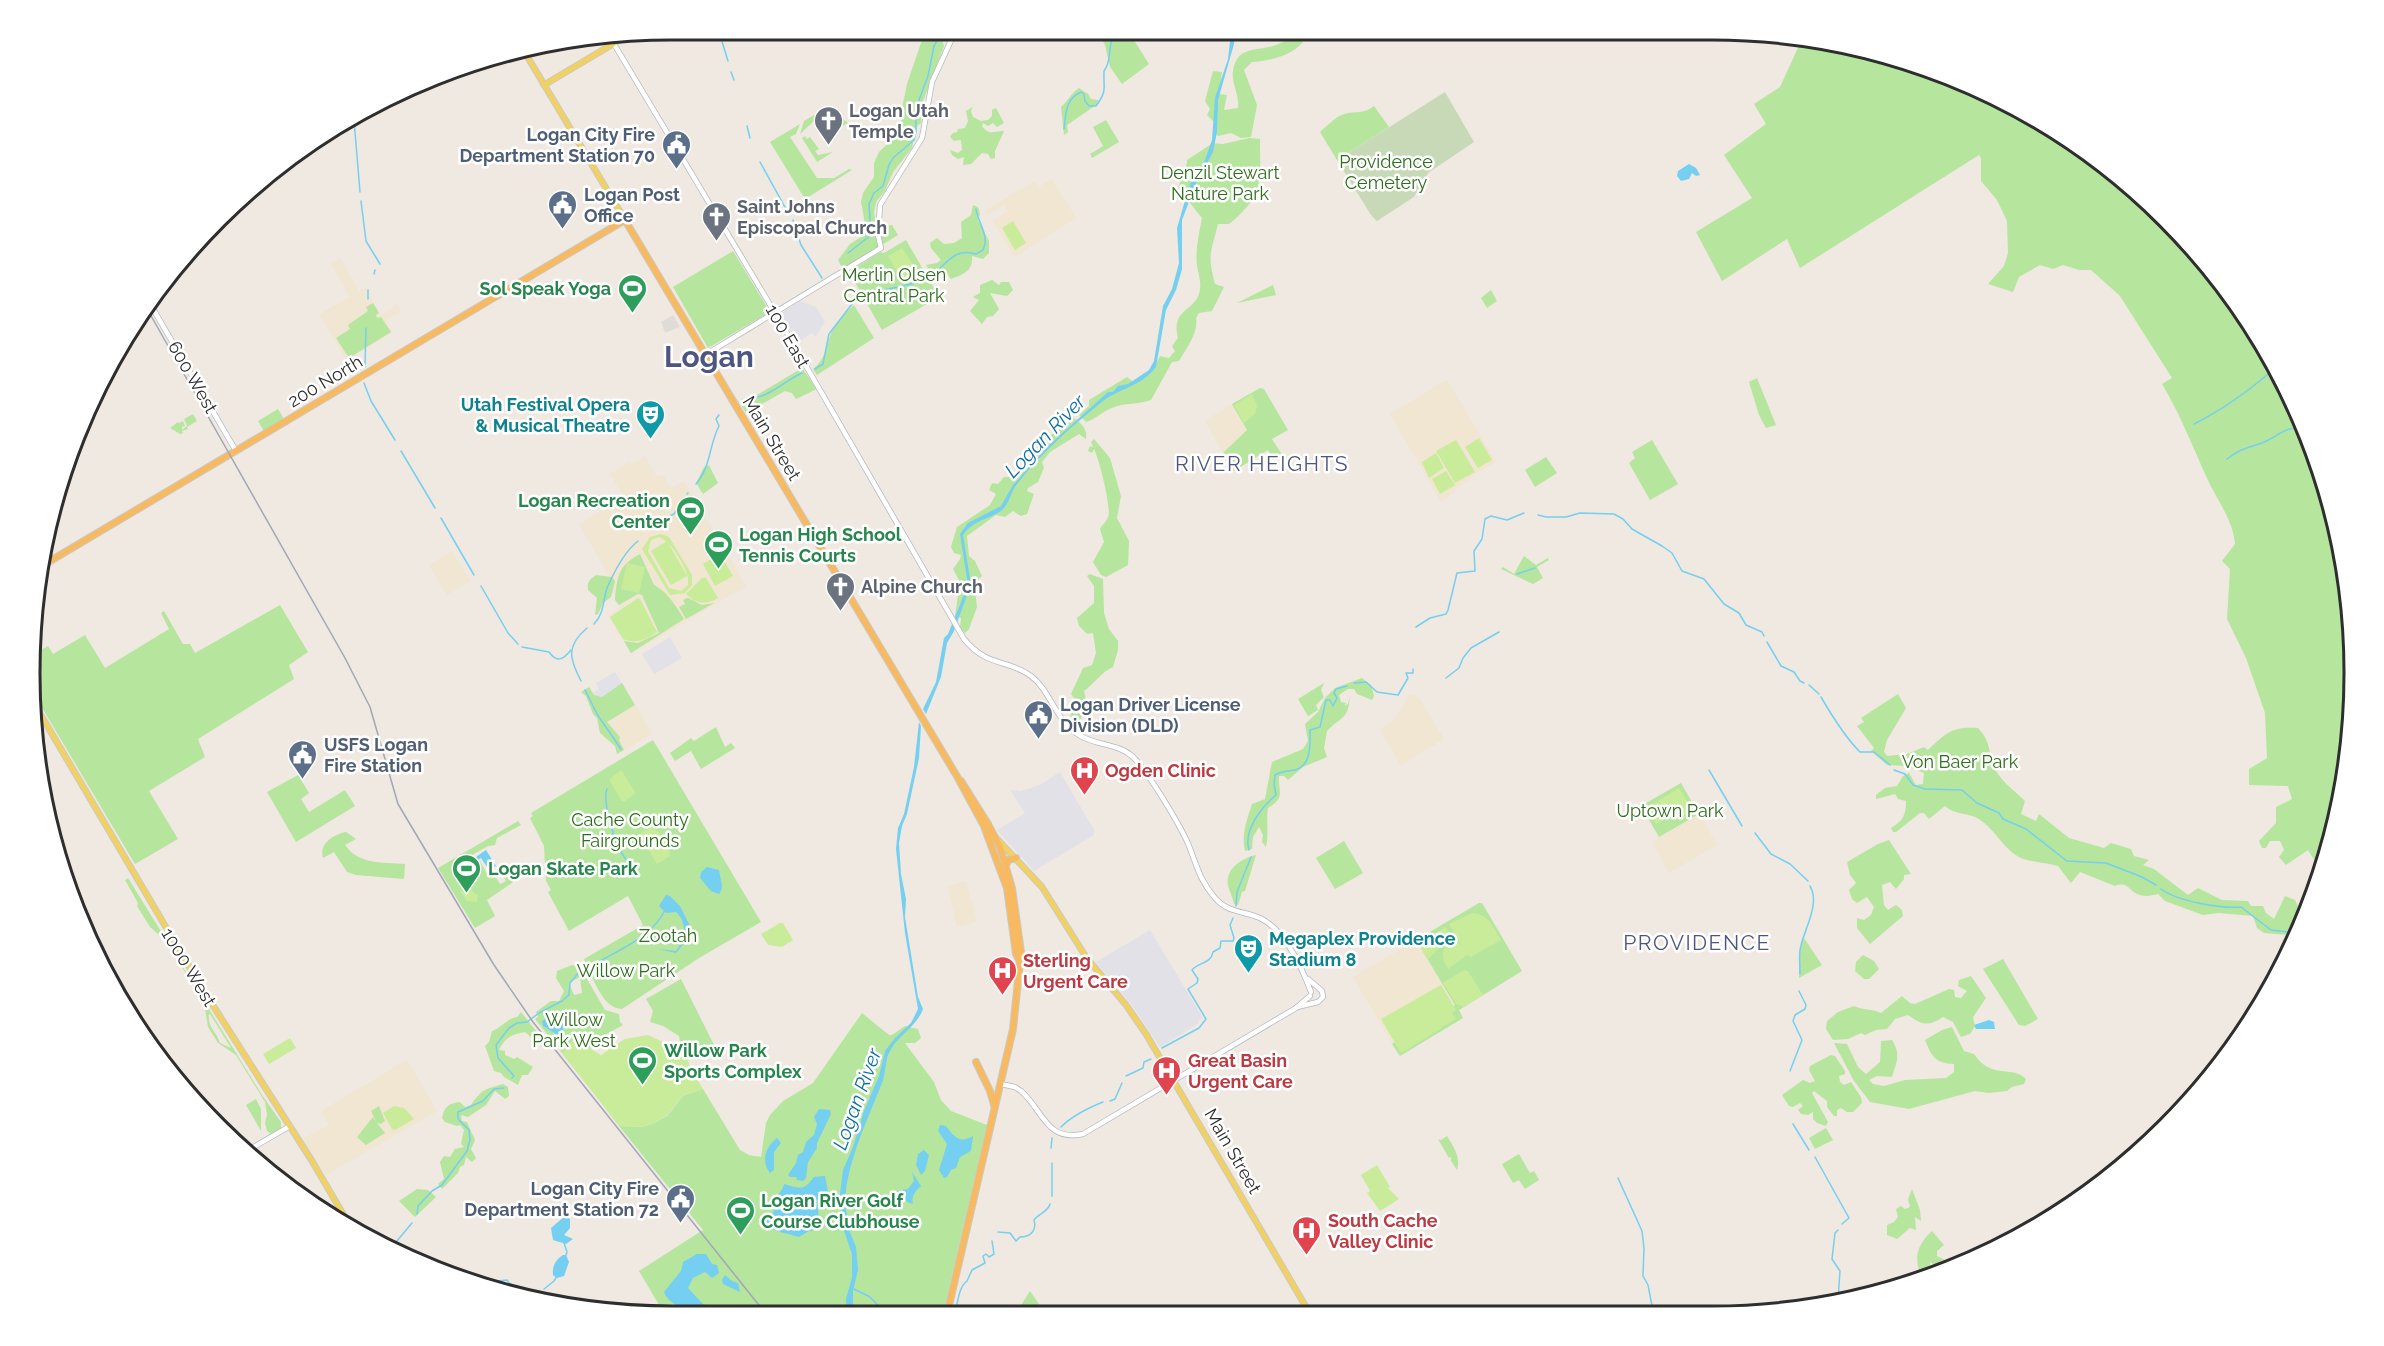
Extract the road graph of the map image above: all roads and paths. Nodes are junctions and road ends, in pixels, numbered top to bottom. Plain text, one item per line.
1 (951, 40) edge
2 (614, 44) joint
3 (528, 58) edge
4 (544, 85) junction
5 (625, 220) junction
6 (154, 311) edge
7 (775, 313) junction
8 (705, 355) junction
9 (236, 451) junction
10 (51, 560) edge
11 (42, 718) edge
12 (958, 778) junction
13 (984, 826) junction
14 (995, 837) junction
15 (1016, 858) junction
16 (1005, 865) junction
17 (1019, 960) junction
18 (1306, 977) junction
19 (1317, 989) junction
20 (1310, 994) junction
21 (1314, 1002) junction
22 (1296, 1008) junction
23 (976, 1062) dead end
24 (1174, 1080) junction
25 (1001, 1083) junction
26 (995, 1110) junction
27 (290, 1126) junction
28 (254, 1147) edge
29 (341, 1211) edge
30 (949, 1306) edge
31 (1306, 1306) edge

1 - 7 main road
2 - 4 main road
2 - 7 main road, 100 East
3 - 4 main road, Main Street
4 - 5 main road, Main Street
5 - 8 highway, Main Street
5 - 9 highway, 200 North
6 - 9 main road, 600 West
7 - 8 main road
7 - 18 main road, 100 East
8 - 12 highway, Main Street
9 - 10 highway, 200 North
11 - 27 main road, 1000 West
12 - 13 highway, Main Street
12 - 14 highway, Main Street
13 - 14 highway, Main Street
13 - 17 highway
14 - 15 main road, Main Street
14 - 16 highway
15 - 16 highway
15 - 24 main road, Main Street
16 - 17 highway
17 - 25 highway
18 - 19 main road
18 - 20 main road
19 - 20 main road
19 - 21 main road
20 - 21 main road
20 - 22 main road
21 - 22 main road
22 - 24 main road
23 - 26 highway
24 - 25 main road
24 - 31 main road, Main Street
25 - 26 highway
26 - 30 highway
27 - 28 main road
27 - 29 main road, 1000 West

